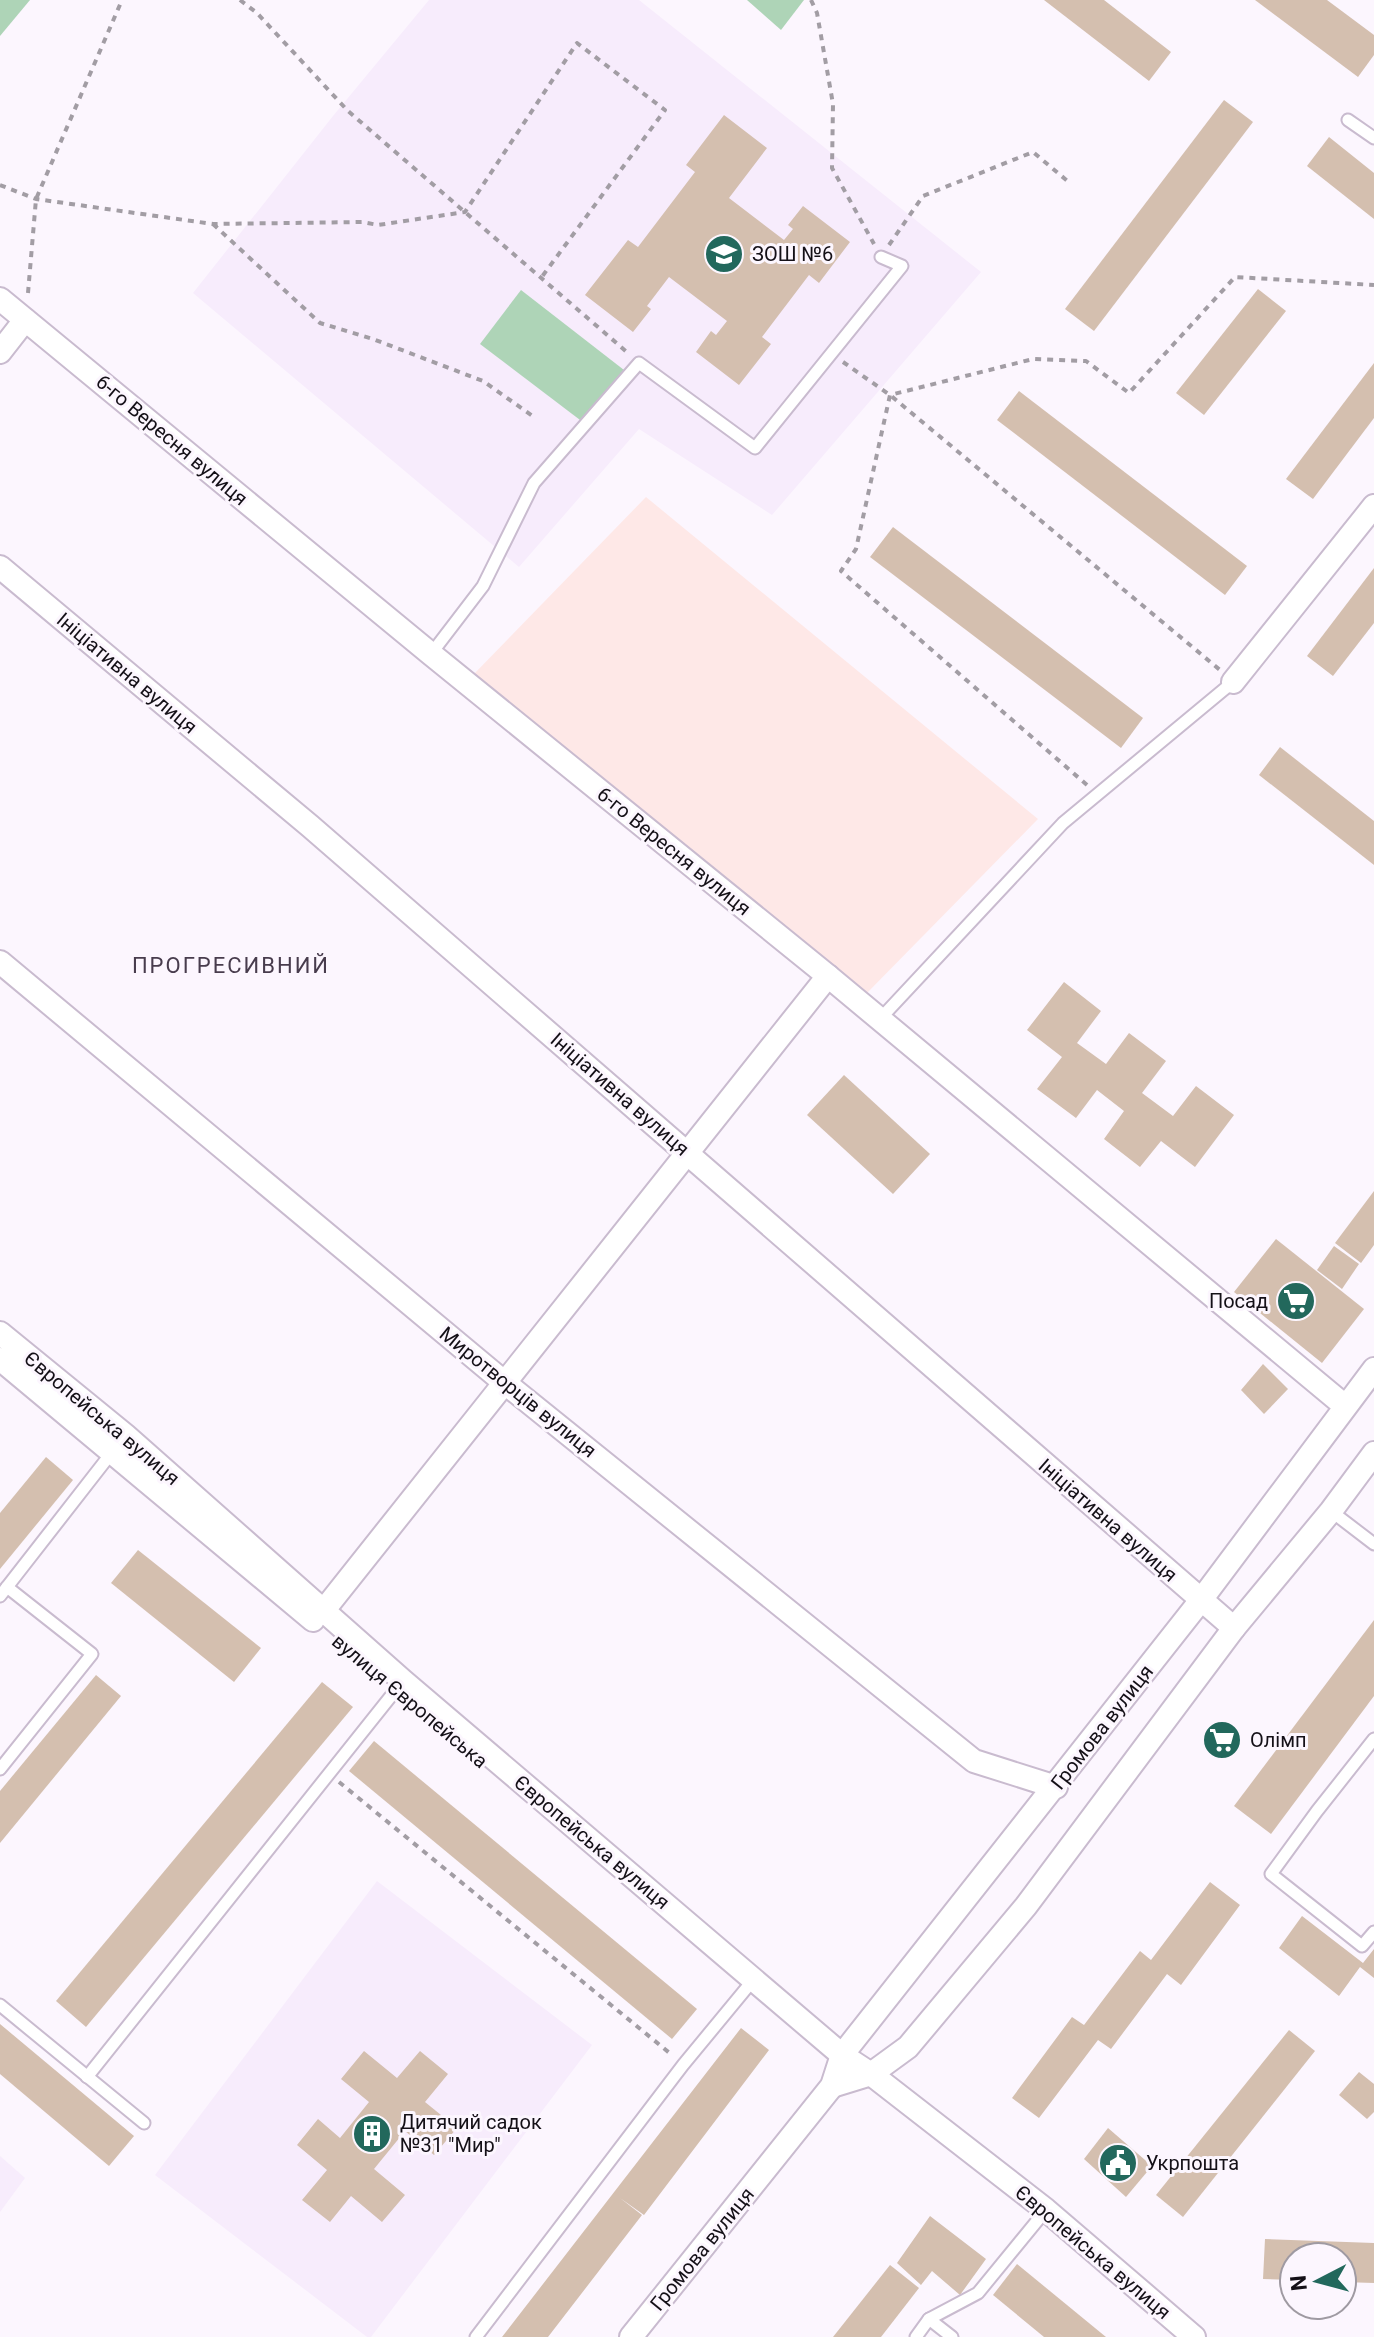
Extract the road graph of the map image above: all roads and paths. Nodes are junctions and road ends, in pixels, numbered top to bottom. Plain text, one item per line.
1 (122, 0) edge
2 (240, 0) edge
3 (811, 0) edge
4 (1348, 120) dead end
5 (1374, 138) edge
6 (1071, 184) dead end
7 (0, 185) edge
8 (36, 199) junction
9 (465, 212) junction
10 (213, 224) junction
11 (881, 257) junction
12 (541, 278) junction
13 (1374, 285) edge
14 (0, 299) edge
15 (25, 320) junction
16 (0, 352) edge
17 (831, 354) junction
18 (639, 363) junction
19 (890, 395) junction
20 (534, 417) dead end
21 (1374, 506) edge
22 (0, 567) edge
23 (431, 654) junction
24 (1233, 682) junction
25 (1098, 795) junction
26 (0, 962) edge
27 (828, 976) junction
28 (880, 1019) junction
29 (687, 1153) junction
30 (0, 1333) edge
31 (0, 1359) edge
32 (1374, 1369) edge
33 (505, 1383) junction
34 (1345, 1406) junction
35 (125, 1435) junction
36 (1374, 1453) edge
37 (1331, 1511) junction
38 (1374, 1544) edge
39 (3, 1592) edge
40 (1201, 1600) junction
41 (324, 1610) junction
42 (1234, 1628) junction
43 (403, 1681) junction
44 (1374, 1739) edge
45 (0, 1769) edge
46 (329, 1773) junction
47 (1056, 1787) junction
48 (1374, 1932) edge
49 (754, 1979) junction
50 (0, 2005) edge
51 (820, 2042) dead end
52 (842, 2055) junction
53 (683, 2065) junction
54 (871, 2074) junction
55 (87, 2077) junction
56 (832, 2086) junction
57 (144, 2123) dead end
58 (1046, 2210) junction
59 (929, 2319) junction
60 (476, 2337) edge
61 (631, 2337) edge
62 (916, 2337) edge
63 (952, 2337) edge
64 (1194, 2337) edge

1 - 8 path
2 - 9 path
3 - 11 path
4 - 5 lane
6 - 11 path
7 - 8 path
8 - 10 path
8 - 15 path
9 - 10 path
9 - 12 path
9 - 12 path
10 - 20 path
11 - 17 lane
12 - 18 path
13 - 19 path
14 - 15 street, 6-го Вересня вулиця
15 - 16 street
15 - 23 street, 6-го Вересня вулиця
17 - 18 lane
17 - 19 path
18 - 23 lane
19 - 24 path
19 - 25 path
21 - 24 street
22 - 29 street, Ініціативна вулиця
23 - 27 street, 6-го Вересня вулиця
24 - 25 lane
25 - 28 lane
26 - 33 street, Миротворців вулиця
27 - 28 street, 6-го Вересня вулиця
27 - 29 street
28 - 34 street, 6-го Вересня вулиця
29 - 33 street
29 - 40 street, Ініціативна вулиця
30 - 35 street, Європейська вулиця
31 - 51 street, вулиця Європейська
32 - 34 street, Громова вулиця
33 - 41 street
33 - 47 street, Миротворців вулиця
34 - 40 street, Громова вулиця
35 - 39 lane
35 - 41 street, Європейська вулиця
36 - 37 street
37 - 38 lane
37 - 42 street
39 - 45 lane
40 - 42 street, Ініціативна вулиця
40 - 47 street, Громова вулиця
41 - 43 street, Європейська вулиця
42 - 54 street
43 - 46 lane
43 - 49 street, Європейська вулиця
44 - 48 lane
46 - 53 path
46 - 55 lane
47 - 52 street, Громова вулиця
49 - 52 street, Європейська вулиця
49 - 53 lane
50 - 55 lane
52 - 54 street, Європейська вулиця
52 - 56 street, Громова вулиця
53 - 60 lane
54 - 56 street
54 - 58 street, Європейська вулиця
55 - 57 lane
56 - 61 street, Громова вулиця
58 - 59 lane
58 - 64 street, Європейська вулиця
59 - 62 lane
59 - 63 lane

